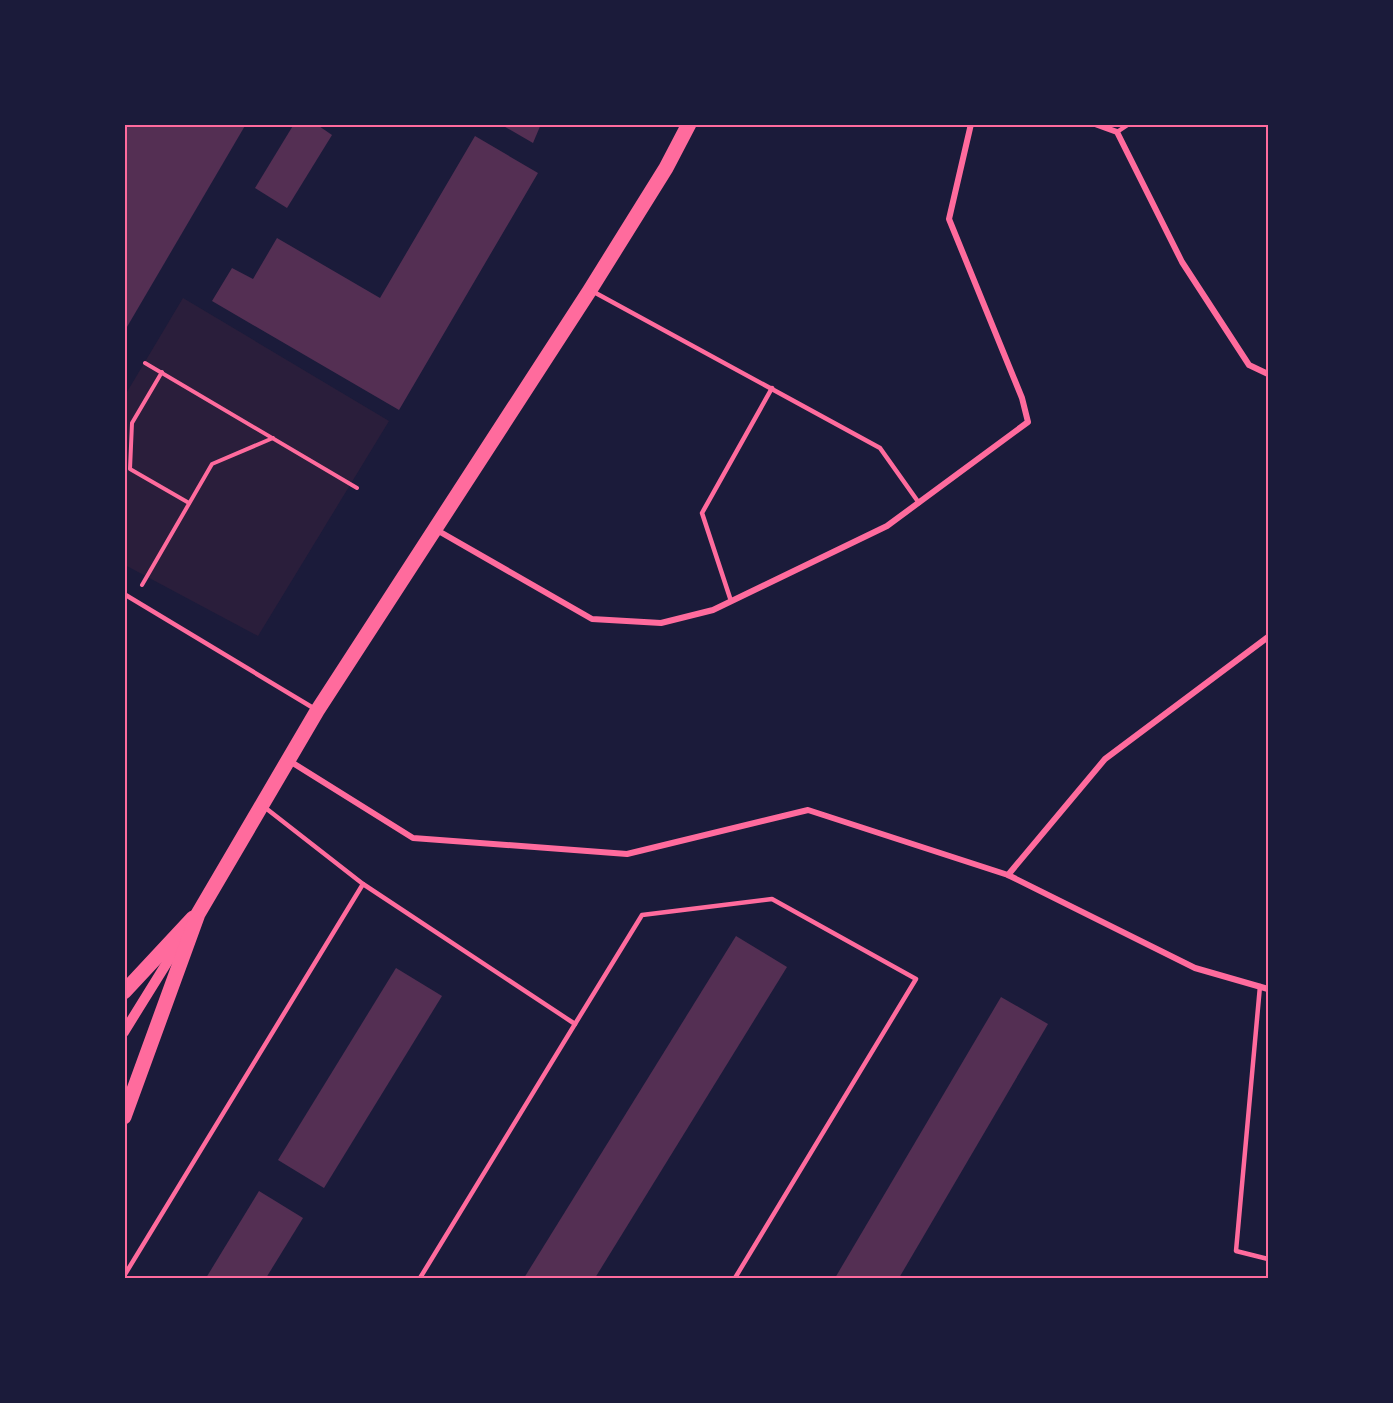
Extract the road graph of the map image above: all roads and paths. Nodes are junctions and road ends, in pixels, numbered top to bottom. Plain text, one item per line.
1 (689, 124) edge
2 (971, 124) edge
3 (1095, 124) edge
4 (1129, 124) edge
5 (1117, 132) junction
6 (590, 290) junction
7 (145, 363) dead end
8 (162, 372) junction
9 (1269, 374) edge
10 (772, 388) junction
11 (273, 438) junction
12 (357, 488) dead end
13 (189, 503) junction
14 (919, 503) junction
15 (435, 528) junction
16 (124, 594) edge
17 (134, 600) junction
18 (731, 601) junction
19 (1269, 637) edge
20 (317, 711) junction
21 (287, 759) junction
22 (261, 804) junction
23 (1008, 875) junction
24 (363, 884) junction
25 (198, 914) junction
26 (1260, 986) junction
27 (1269, 989) edge
28 (124, 992) edge
29 (574, 1024) junction
30 (124, 1032) edge
31 (124, 1117) edge
32 (1269, 1259) edge
33 (124, 1276) edge
34 (420, 1278) edge
35 (735, 1278) edge

1 - 6 main road
2 - 14 street
3 - 5 street
4 - 5 lane
5 - 9 street
6 - 10 lane
6 - 15 main road
7 - 8 path
8 - 11 path
8 - 13 path
10 - 14 lane
10 - 18 lane
11 - 12 path
11 - 13 path
13 - 17 path
14 - 18 street
15 - 18 street
15 - 20 main road
16 - 17 lane
17 - 20 lane
19 - 23 street
20 - 21 main road
21 - 22 main road
21 - 23 street
22 - 24 lane
22 - 25 main road
23 - 26 street
24 - 29 lane
24 - 33 lane
25 - 28 main road
25 - 30 street
25 - 31 main road
26 - 27 street
26 - 32 lane
29 - 34 lane
29 - 35 lane

